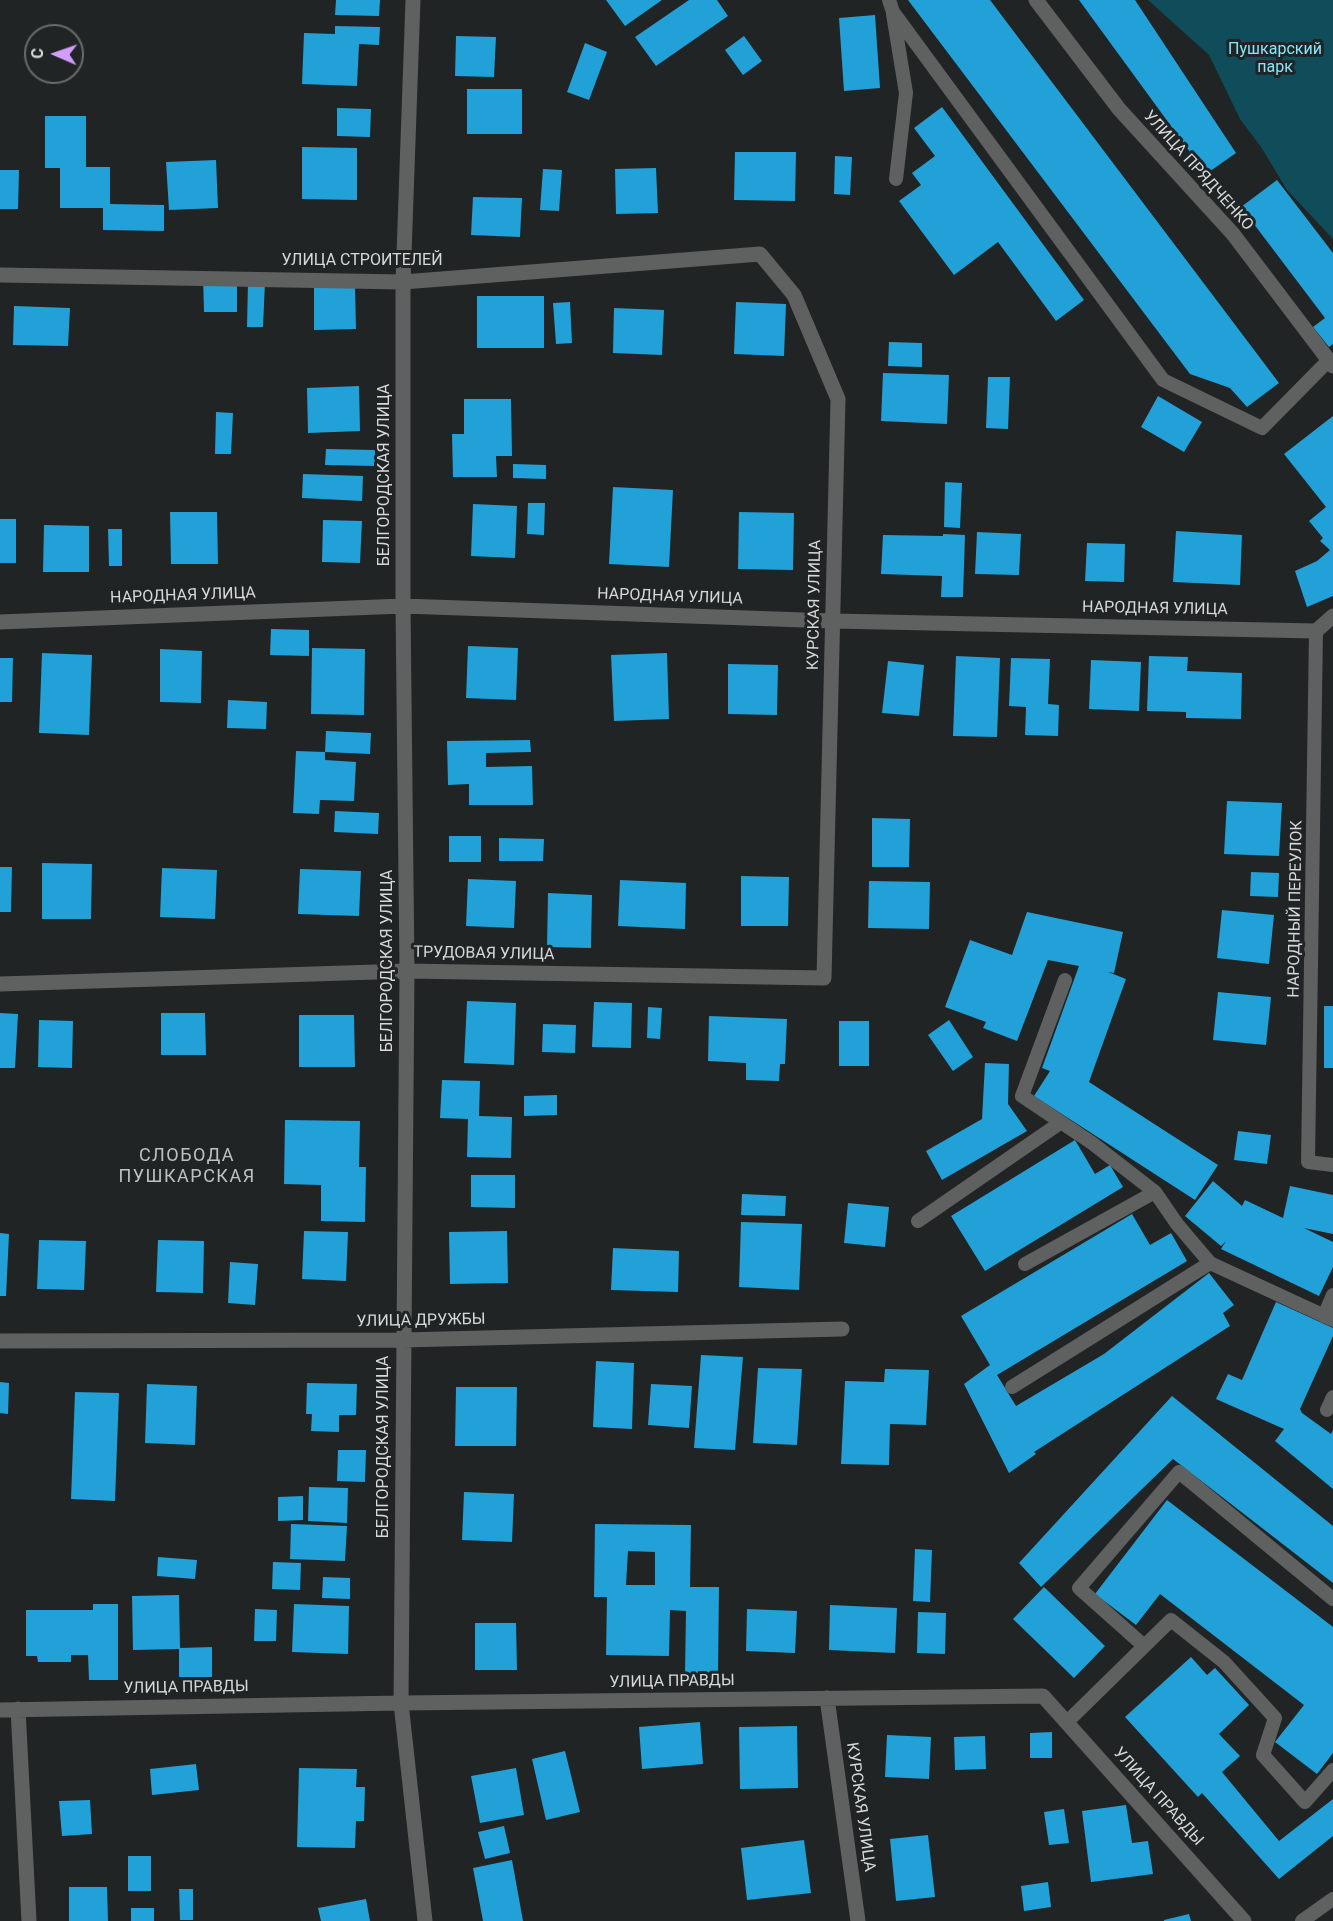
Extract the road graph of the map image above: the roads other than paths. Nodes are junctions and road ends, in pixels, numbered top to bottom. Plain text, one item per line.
1 (413, 0) edge
2 (1036, 0) edge
3 (891, 6) edge
4 (896, 179) dead end
5 (760, 254) joint
6 (0, 275) edge
7 (403, 282) junction
8 (1331, 364) edge
9 (403, 606) junction
10 (1333, 616) edge
11 (833, 621) junction
12 (0, 622) edge
13 (1316, 631) junction
14 (407, 971) junction
15 (824, 978) joint
16 (1065, 980) dead end
17 (0, 984) edge
18 (1060, 1123) junction
19 (1333, 1165) edge
20 (1155, 1192) junction
21 (918, 1221) dead end
22 (1210, 1263) junction
23 (1025, 1264) dead end
24 (1333, 1295) edge
25 (1328, 1318) edge
26 (842, 1329) dead end
27 (403, 1340) junction
28 (0, 1341) edge
29 (1012, 1387) dead end
30 (1333, 1599) edge
31 (1143, 1645) junction
32 (827, 1698) junction
33 (401, 1702) junction
34 (18, 1709) junction
35 (0, 1710) edge
36 (1067, 1722) junction
37 (1333, 1770) edge
38 (1333, 1899) edge
39 (29, 1921) edge
40 (425, 1921) edge
41 (858, 1921) edge
42 (1244, 1921) edge
43 (1302, 1921) edge

1 - 7 street, БЕЛГОРОДСКАЯ УЛИЦА
2 - 8 street, УЛИЦА ПРЯДЧЕНКО
3 - 4 lane
3 - 8 lane
5 - 7 street, УЛИЦА СТРОИТЕЛЕЙ
5 - 11 street, КУРСКАЯ УЛИЦА
6 - 7 street, УЛИЦА СТРОИТЕЛЕЙ
7 - 9 street, БЕЛГОРОДСКАЯ УЛИЦА
9 - 11 street, НАРОДНАЯ УЛИЦА
9 - 12 street, НАРОДНАЯ УЛИЦА
9 - 14 street, БЕЛГОРОДСКАЯ УЛИЦА
10 - 13 street
11 - 13 street, НАРОДНАЯ УЛИЦА
11 - 15 street, КУРСКАЯ УЛИЦА
13 - 19 lane, НАРОДНЫЙ ПЕРЕУЛОК
14 - 15 street, ТРУДОВАЯ УЛИЦА
14 - 17 street, ТРУДОВАЯ УЛИЦА
14 - 27 street, БЕЛГОРОДСКАЯ УЛИЦА
16 - 18 lane
18 - 20 lane
18 - 21 lane
20 - 22 lane
20 - 23 lane
22 - 25 lane
22 - 29 lane
24 - 25 lane
26 - 27 street, УЛИЦА ДРУЖБЫ
27 - 28 street, УЛИЦА ДРУЖБЫ
27 - 33 street, БЕЛГОРОДСКАЯ УЛИЦА
30 - 31 lane
31 - 36 lane
31 - 37 lane
32 - 33 street, УЛИЦА ПРАВДЫ
32 - 36 street, УЛИЦА ПРАВДЫ
32 - 41 street, КУРСКАЯ УЛИЦА
33 - 34 street, УЛИЦА ПРАВДЫ
33 - 40 street, БЕЛГОРОДСКАЯ УЛИЦА
34 - 35 street, УЛИЦА ПРАВДЫ
34 - 39 street
36 - 42 street, УЛИЦА ПРАВДЫ
38 - 43 lane

